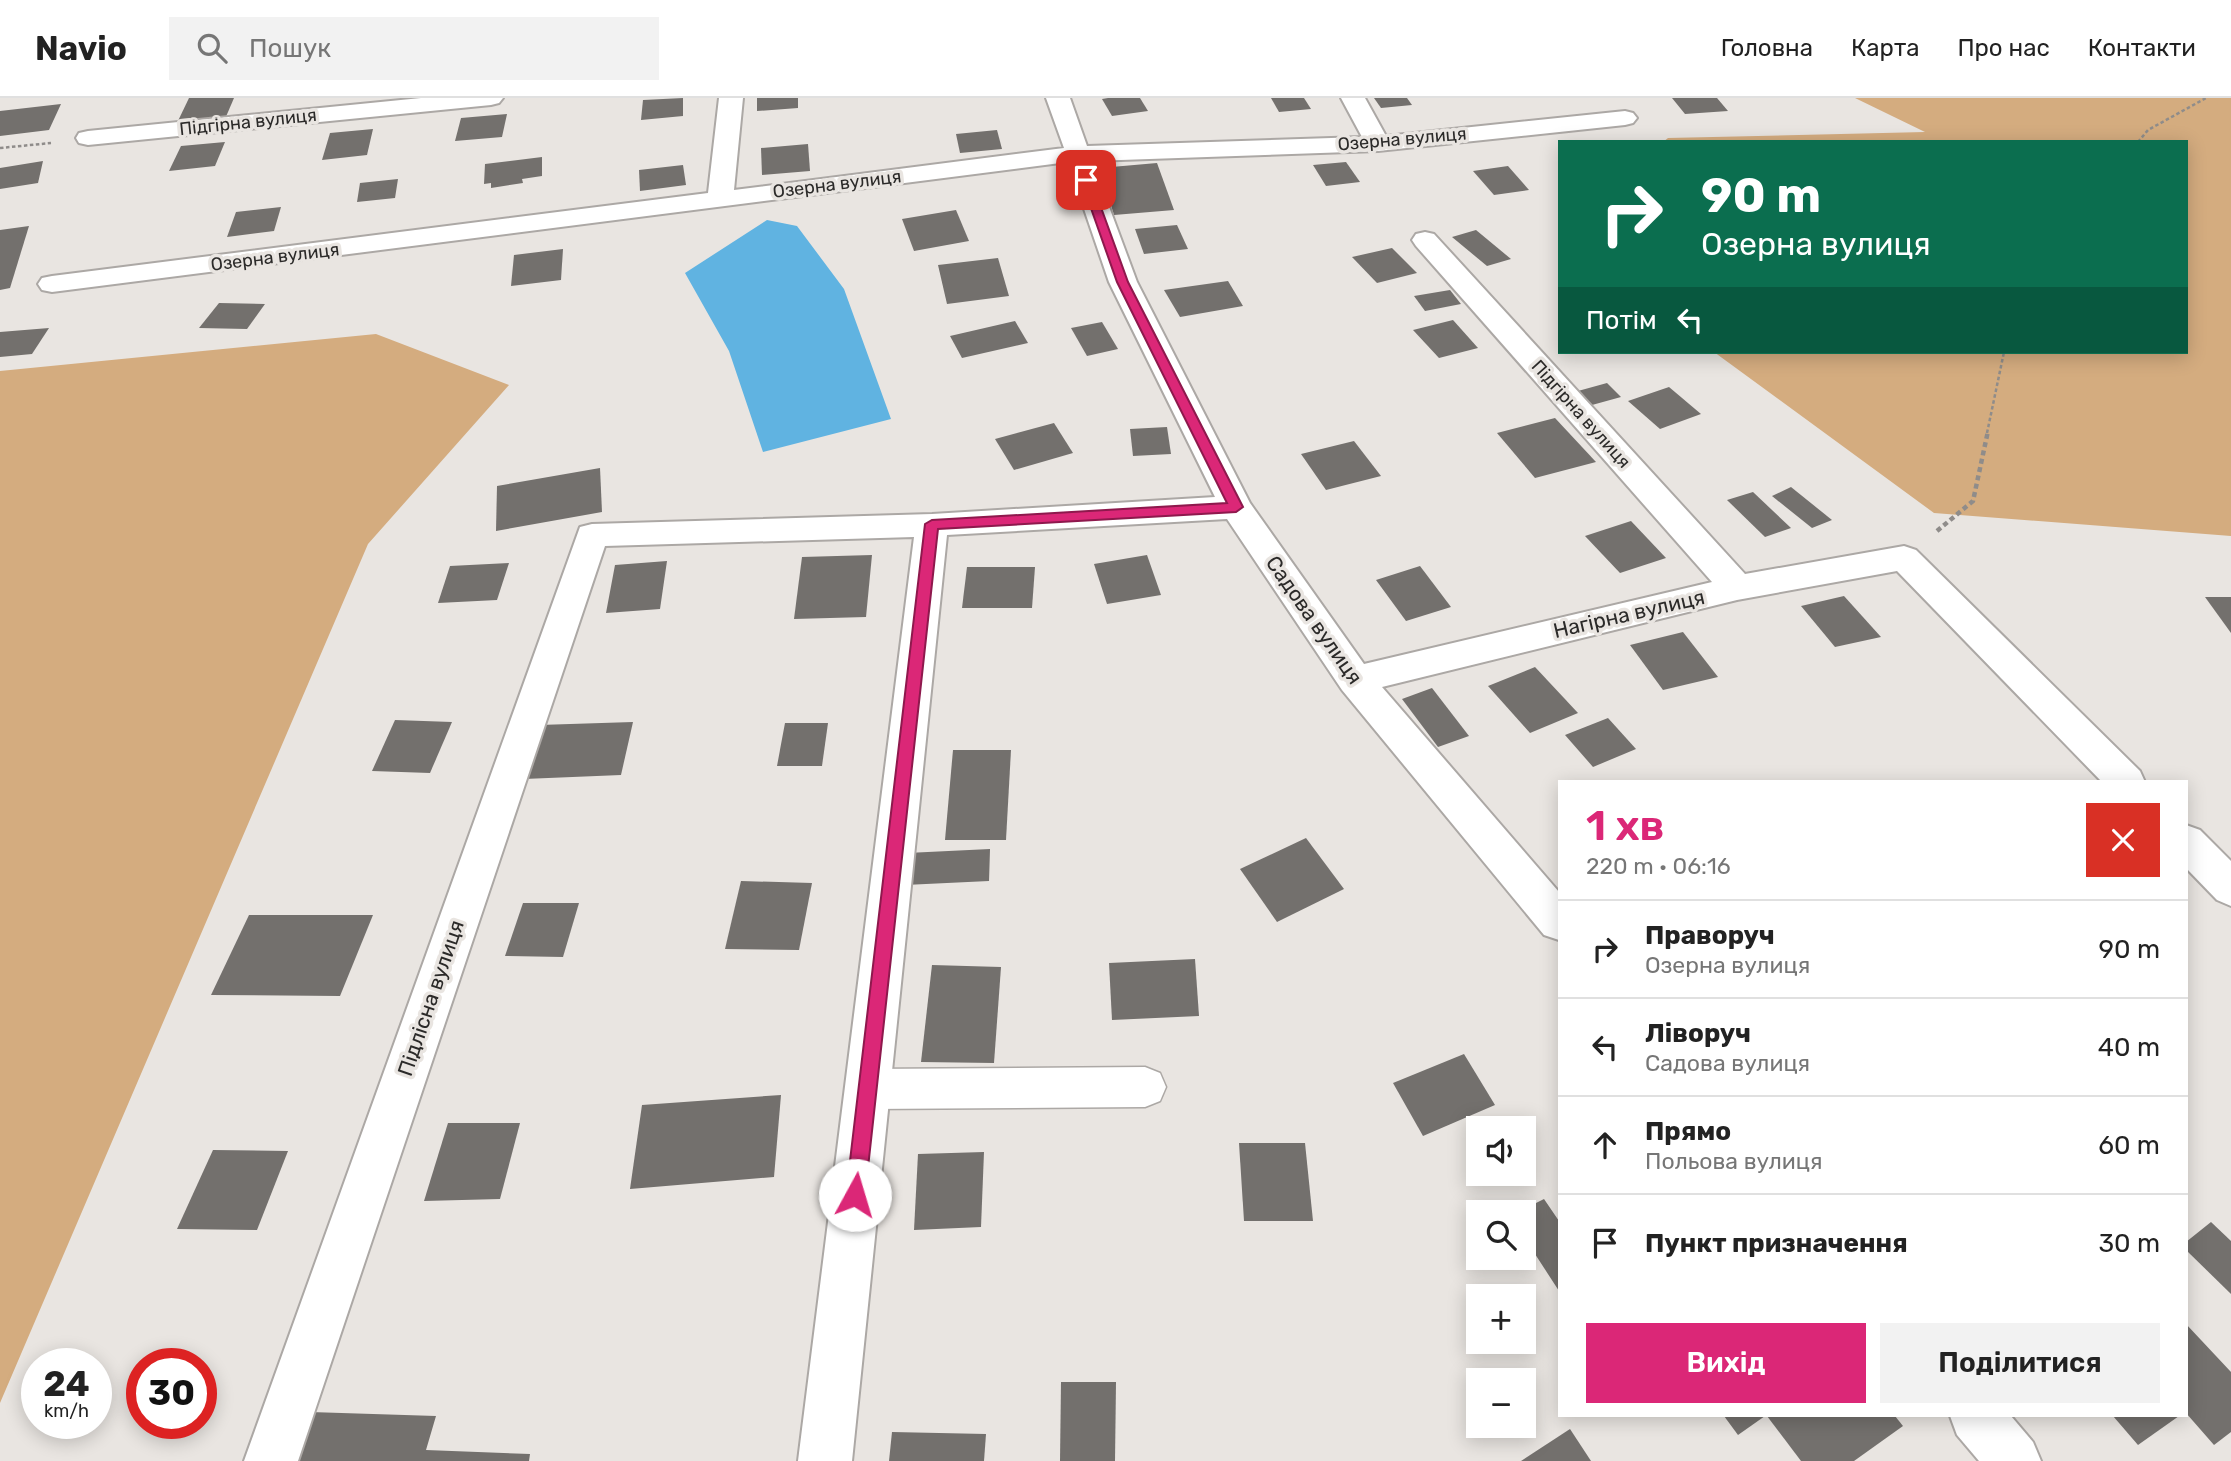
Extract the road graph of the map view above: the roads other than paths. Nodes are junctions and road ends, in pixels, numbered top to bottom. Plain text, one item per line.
1 (491, 98) edge
2 (731, 98) edge
3 (1058, 98) edge
4 (1353, 98) edge
5 (328, 106) edge
6 (1625, 118) dead end
7 (88, 138) road end
8 (1378, 144) junction
9 (1077, 154) junction
10 (720, 199) junction
11 (1425, 240) dead end
12 (52, 284) dead end
13 (1236, 507) junction
14 (932, 524) junction
15 (1737, 589) junction
16 (1355, 680) junction
17 (2124, 780) edge
18 (2188, 844) edge
19 (2231, 888) edge
20 (1558, 921) edge
21 (1145, 1087) dead end
22 (867, 1089) junction
23 (1977, 1417) edge
24 (271, 1461) edge
25 (825, 1461) edge
26 (2014, 1461) edge

1 - 5 street, Підгірна вулиця
2 - 10 street
3 - 9 street, Садова вулиця
4 - 8 street
5 - 7 street, Підгірна вулиця
6 - 8 street, Озерна вулиця
8 - 9 street, Озерна вулиця
9 - 10 street, Озерна вулиця
9 - 13 street, Садова вулиця
10 - 12 street, Озерна вулиця
11 - 15 street, Підгірна вулиця
13 - 14 street
13 - 16 street, Садова вулиця
14 - 22 street
14 - 24 street, Підлісна вулиця
15 - 16 street, Нагірна вулиця
15 - 17 street, Нагірна вулиця
16 - 20 street, Садова вулиця
18 - 19 street
21 - 22 lane
22 - 25 street
23 - 26 street

